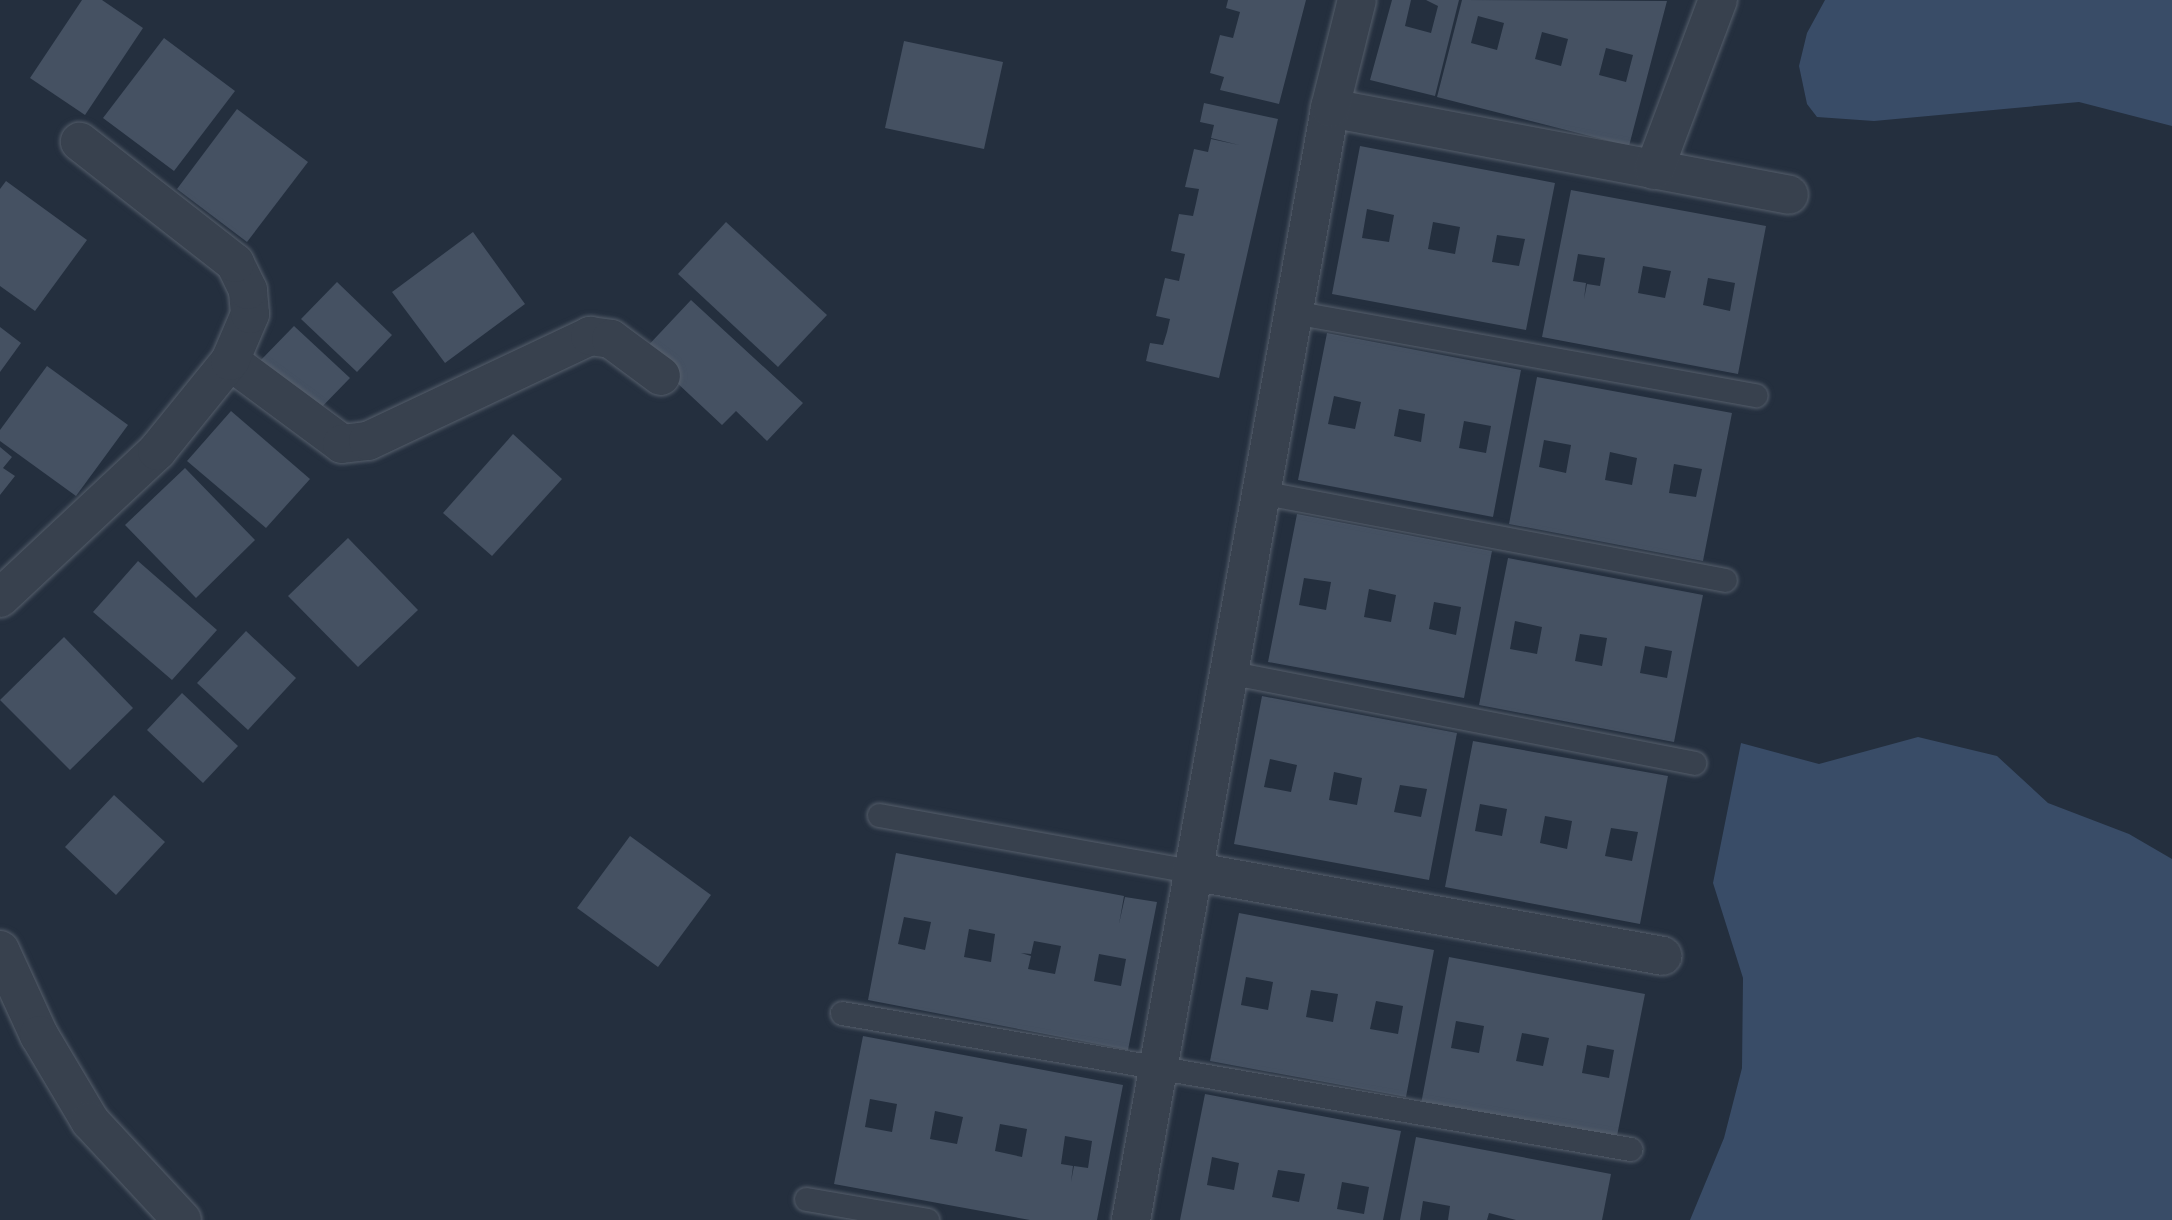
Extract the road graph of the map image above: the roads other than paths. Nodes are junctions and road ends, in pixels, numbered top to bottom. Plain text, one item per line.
1 (1357, 0) edge
2 (1718, 0) edge
3 (1329, 108) junction
4 (80, 142) dead end
5 (1654, 170) junction
6 (1788, 195) dead end
7 (1293, 312) junction
8 (230, 361) junction
9 (661, 376) dead end
10 (1756, 395) dead end
11 (1260, 492) junction
12 (1725, 580) dead end
13 (0, 597) edge
14 (1227, 672) junction
15 (1694, 763) dead end
16 (878, 815) dead end
17 (1191, 871) junction
18 (0, 950) edge
19 (1662, 956) dead end
20 (842, 1013) dead end
21 (1157, 1068) junction
22 (1630, 1149) dead end
23 (806, 1199) dead end
24 (182, 1220) edge
25 (927, 1220) edge
26 (1131, 1220) edge

1 - 3 street
2 - 5 street
3 - 5 street
3 - 7 street
4 - 8 street
5 - 6 street
7 - 10 lane
7 - 11 street
8 - 9 street
8 - 13 street
11 - 12 lane
11 - 14 street
14 - 15 lane
14 - 17 street
16 - 17 lane
17 - 19 street
17 - 21 street
18 - 24 street
20 - 21 lane
21 - 22 lane
21 - 26 street
23 - 25 lane

